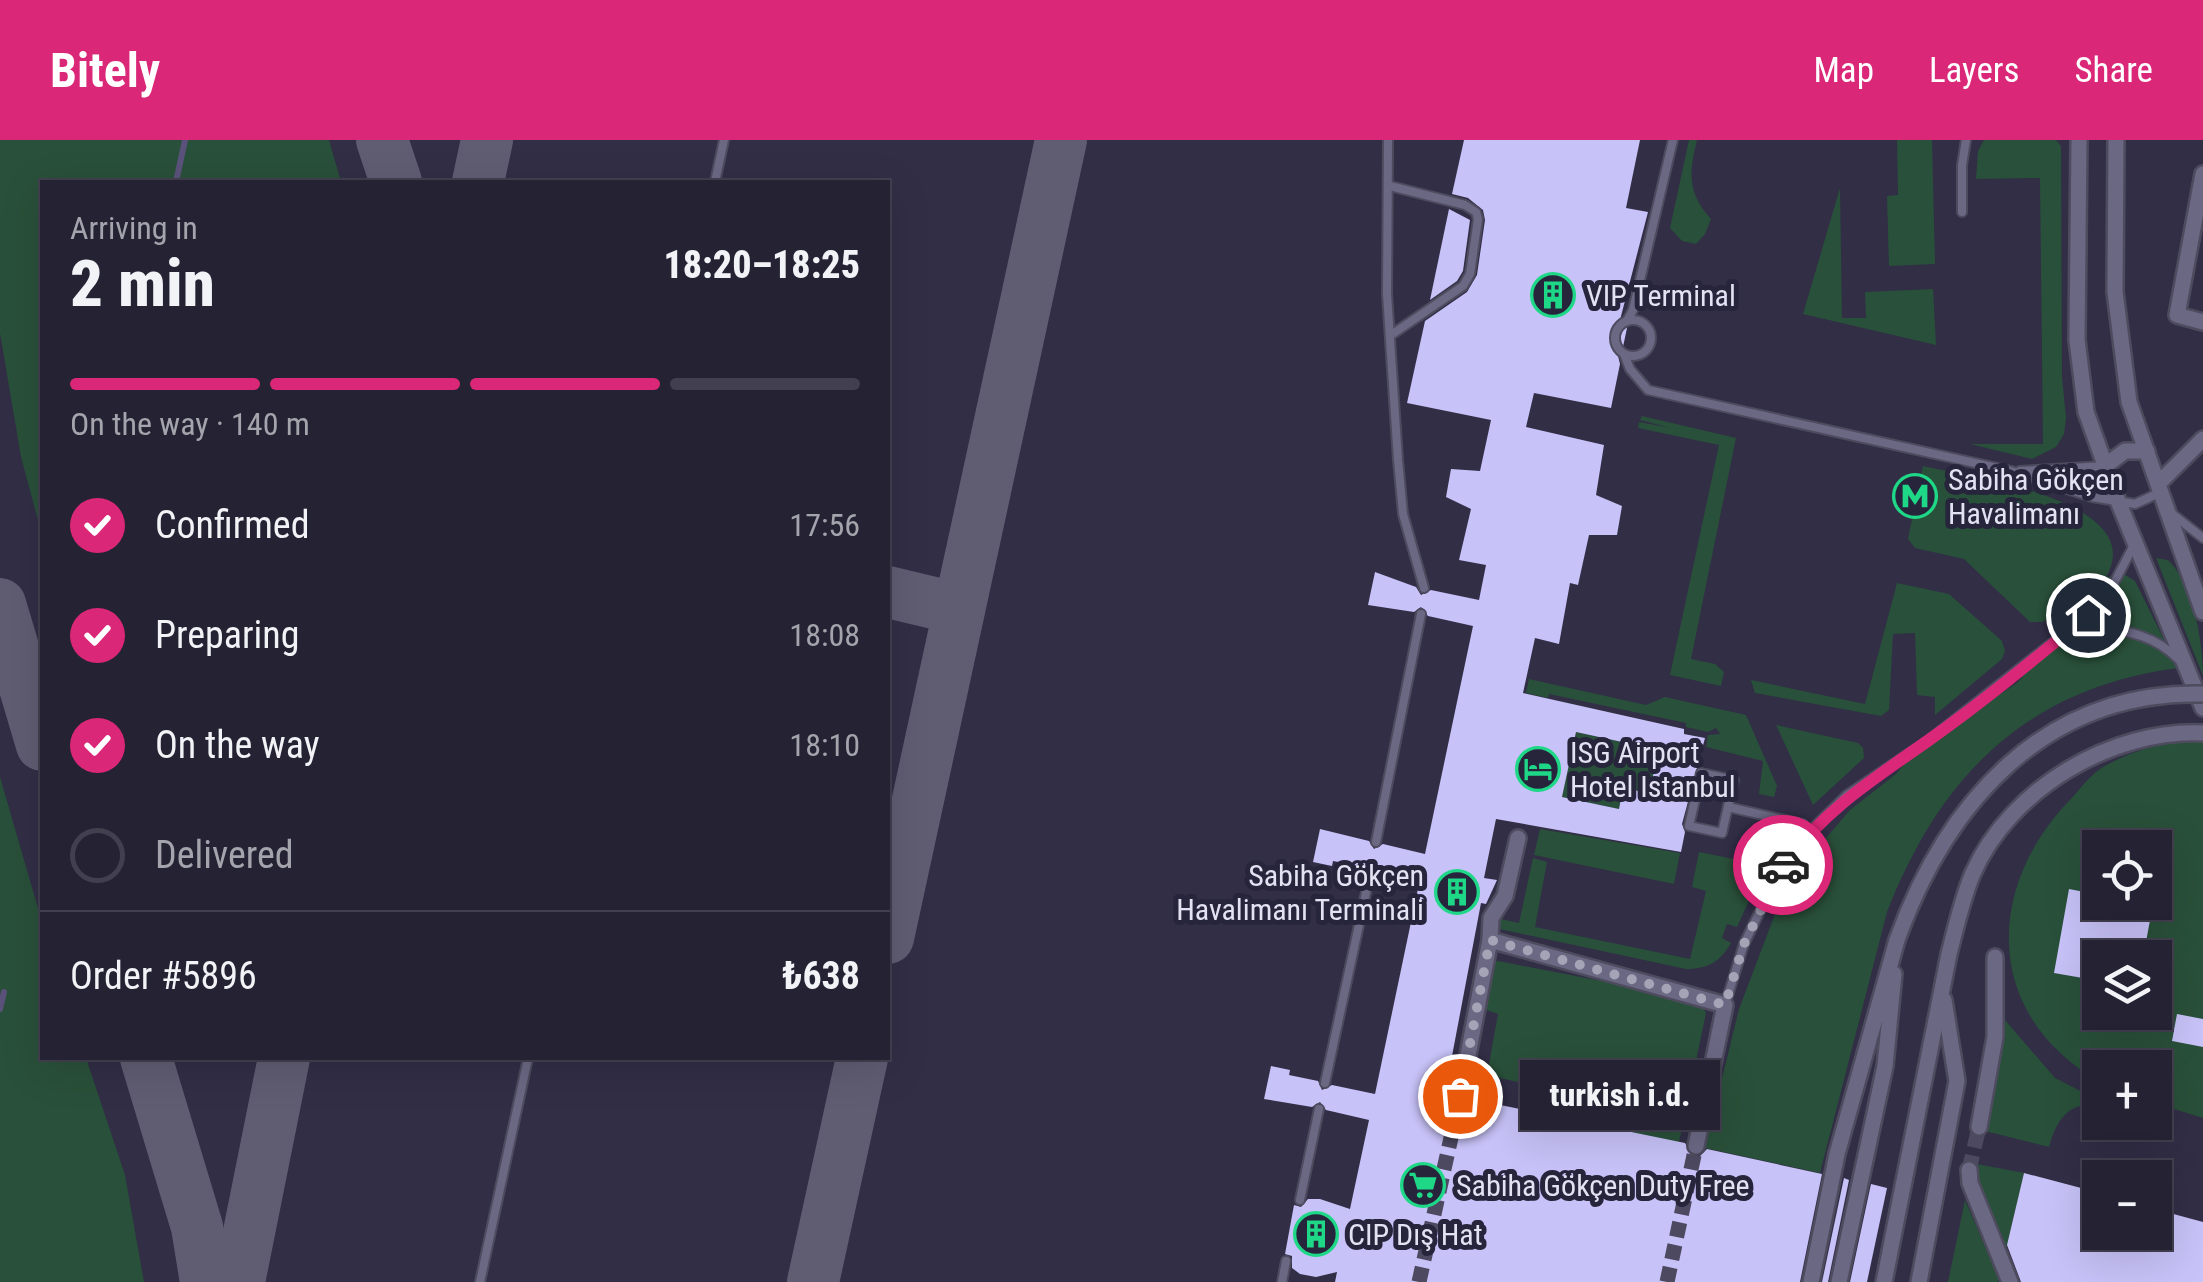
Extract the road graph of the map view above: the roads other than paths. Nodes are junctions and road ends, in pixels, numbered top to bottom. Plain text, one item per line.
1 (724, 140) edge
2 (1388, 140) edge
3 (1672, 140) edge
4 (1966, 140) edge
5 (2079, 140) edge
6 (2116, 140) edge
7 (2203, 174) edge
8 (715, 180) edge
9 (1390, 186) junction
10 (1962, 212) dead end
11 (1626, 321) junction
12 (2203, 322) edge
13 (1390, 335) junction
14 (1624, 354) junction
15 (2203, 439) edge
16 (2148, 451) junction
17 (2105, 466) junction
18 (2011, 471) junction
19 (2160, 486) junction
20 (2118, 501) junction
21 (2169, 512) junction
22 (2203, 538) edge
23 (2135, 542) junction
24 (1424, 588) dead end
25 (2203, 612) edge
26 (1422, 614) dead end
27 (2071, 629) junction
28 (2188, 668) junction
29 (2203, 694) edge
30 (2203, 708) edge
31 (2203, 733) edge
32 (1728, 806) junction
33 (1803, 824) dead end
34 (1518, 838) dead end
35 (1376, 842) dead end
36 (1371, 868) dead end
37 (1490, 940) junction
38 (1898, 940) junction
39 (1995, 957) dead end
40 (1942, 991) junction
41 (1725, 1005) junction
42 (528, 1060) edge
43 (1325, 1083) dead end
44 (1460, 1096) tunnel mouth
45 (1319, 1108) dead end
46 (1979, 1128) tunnel mouth
47 (1696, 1146) tunnel mouth
48 (1969, 1170) tunnel mouth
49 (1300, 1200) dead end
50 (1286, 1261) dead end
51 (480, 1282) edge
52 (1282, 1282) edge
53 (1810, 1282) edge
54 (1839, 1282) edge
55 (1884, 1282) edge
56 (1920, 1282) edge
57 (2010, 1282) edge

1 - 8 lane
2 - 9 lane
3 - 11 lane
4 - 10 lane
5 - 17 street
6 - 16 street
7 - 12 street
9 - 13 lane
9 - 13 lane
11 - 14 lane
11 - 14 lane
13 - 24 lane
14 - 18 lane
15 - 19 street
16 - 17 street
16 - 19 street
17 - 18 lane
17 - 20 street
18 - 20 lane
19 - 20 lane
19 - 21 street
20 - 23 street
21 - 22 lane
21 - 25 street
23 - 27 lane
23 - 28 street
26 - 35 lane
27 - 28 lane
27 - 41 lane
28 - 30 street
29 - 38 street, bridge
31 - 40 street
32 - 32 lane
32 - 33 lane
34 - 37 street
36 - 43 lane
37 - 41 street
37 - 44 street
38 - 53 street
38 - 54 street
39 - 46 street
40 - 55 street
40 - 56 street
41 - 47 street
42 - 51 lane
45 - 49 lane
48 - 57 street
50 - 52 lane

